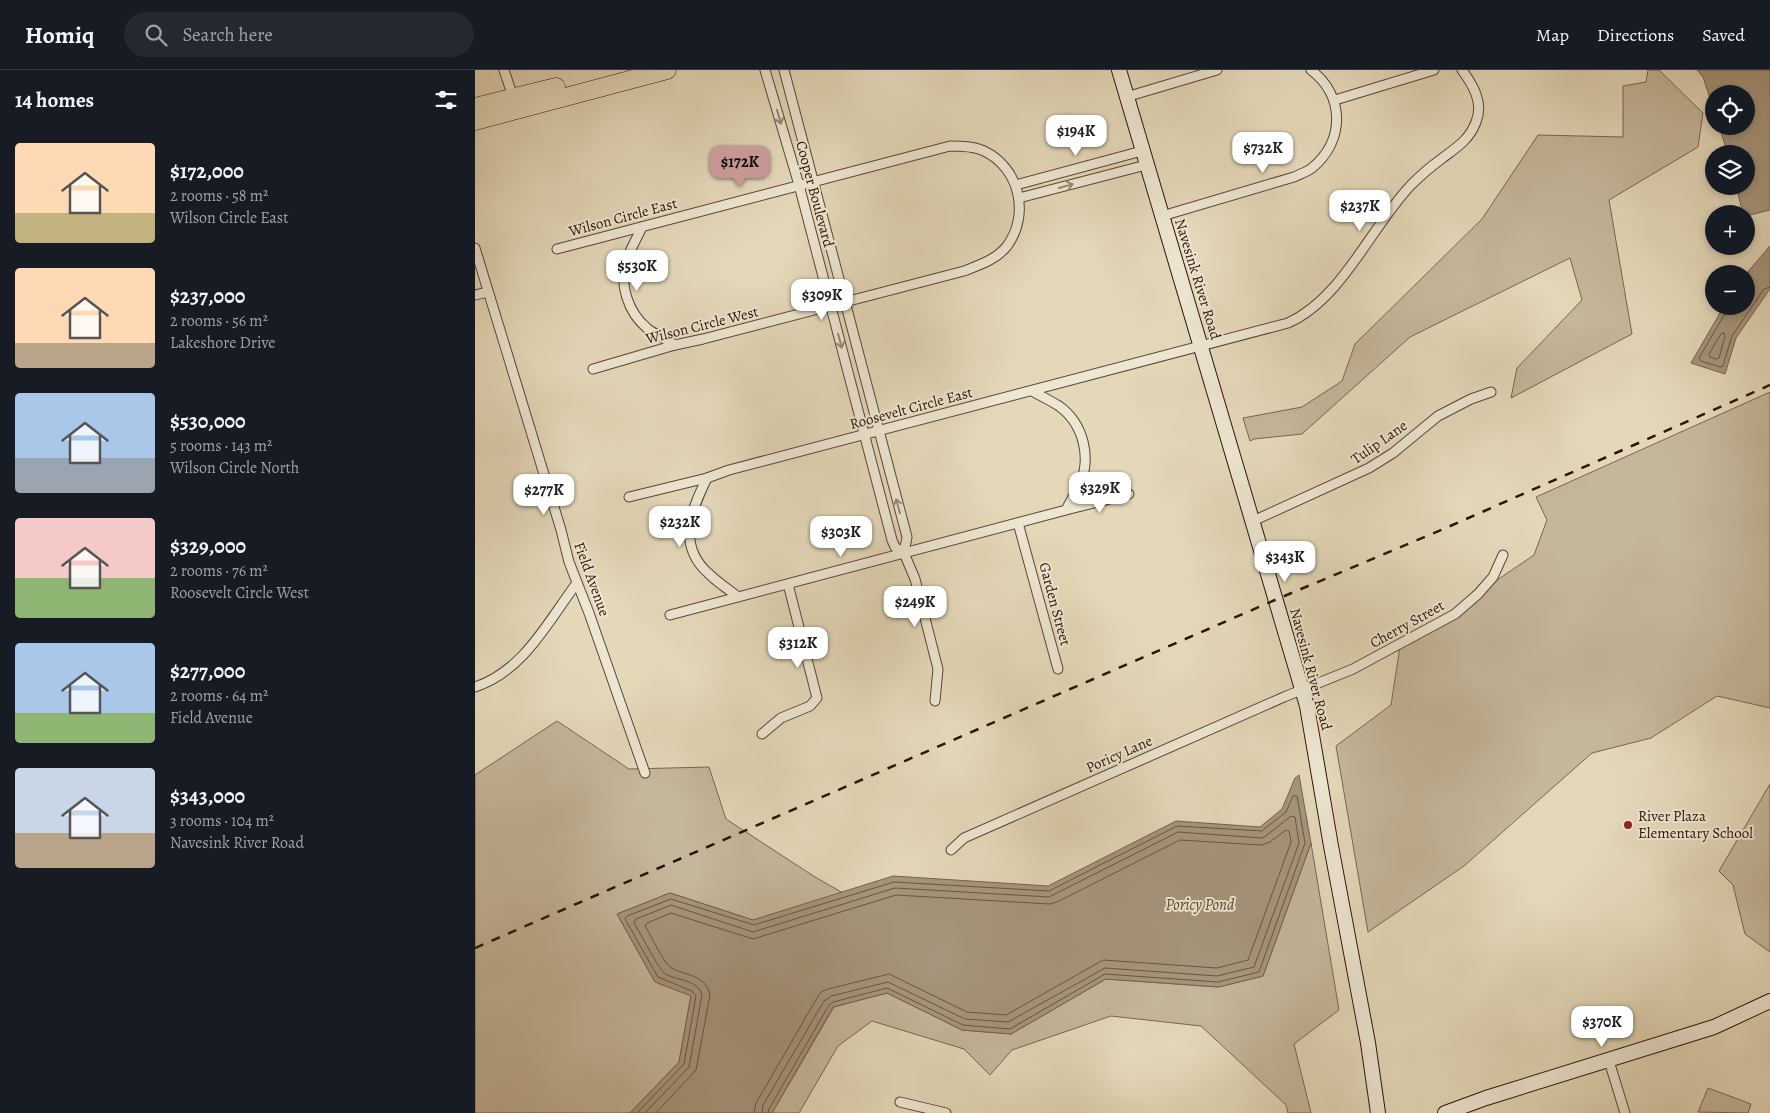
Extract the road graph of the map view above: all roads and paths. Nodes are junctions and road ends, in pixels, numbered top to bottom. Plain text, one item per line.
1 (504, 70) edge
2 (622, 70) edge
3 (667, 70) edge
4 (765, 70) edge
5 (783, 70) edge
6 (1119, 70) edge
7 (1217, 70) edge
8 (1311, 70) edge
9 (1434, 70) edge
10 (1462, 70) edge
11 (513, 97) junction
12 (1127, 97) junction
13 (1335, 100) junction
14 (475, 107) edge
15 (475, 121) edge
16 (1142, 151) junction
17 (1146, 165) junction
18 (812, 182) junction
19 (799, 185) junction
20 (1016, 185) junction
21 (1019, 198) junction
22 (1162, 216) junction
23 (642, 227) junction
24 (475, 248) edge
25 (557, 249) dead end
26 (488, 292) junction
27 (475, 295) edge
28 (844, 302) junction
29 (831, 306) junction
30 (675, 344) junction
31 (1201, 346) junction
32 (593, 368) dead end
33 (1032, 391) junction
34 (1491, 392) dead end
35 (878, 431) junction
36 (865, 434) junction
37 (707, 478) junction
38 (1129, 494) dead end
39 (629, 497) dead end
40 (1066, 510) junction
41 (1253, 521) junction
42 (1018, 523) junction
43 (905, 554) junction
44 (1503, 555) dead end
45 (577, 583) junction
46 (788, 584) junction
47 (738, 597) junction
48 (670, 615) dead end
49 (1057, 669) dead end
50 (475, 687) edge
51 (1303, 690) junction
52 (935, 701) dead end
53 (762, 734) dead end
54 (645, 773) dead end
55 (951, 850) dead end
56 (1770, 1001) edge
57 (1609, 1061) junction
58 (900, 1102) dead end
59 (946, 1113) edge
60 (1378, 1113) edge
61 (1445, 1113) edge
62 (1625, 1113) edge

1 - 11 street
2 - 11 highway
3 - 15 highway
4 -> 19 street, Cooper Boulevard
5 - 18 street, Cooper Boulevard
6 - 12 main road, Navesink River Road
7 - 12 street
8 - 13 street
9 - 13 street
10 - 31 street, Roosevelt Circle East
11 - 14 highway
12 - 16 main road, Navesink River Road
13 - 22 street
16 - 17 main road, Navesink River Road
16 - 20 street
21 -> 17 street
17 - 22 main road, Navesink River Road
18 - 19 street, Wilson Circle East
18 - 20 street, Wilson Circle East
18 - 28 street, Cooper Boulevard
19 - 23 street, Wilson Circle East
19 - 29 street, Cooper Boulevard
20 - 21 street, Wilson Circle West
21 - 28 street, Wilson Circle West
22 - 31 main road, Navesink River Road
23 - 25 street, Wilson Circle East
23 - 30 street
24 - 26 street, Field Avenue
26 - 27 street
26 - 45 street, Field Avenue
28 - 29 street, Wilson Circle West
28 - 35 street, Cooper Boulevard
29 - 30 street, Wilson Circle West
29 -> 36 street, Cooper Boulevard
30 - 32 street, Wilson Circle West
31 - 33 street, Roosevelt Circle East
31 - 41 main road, Navesink River Road
33 - 35 street, Roosevelt Circle East
33 - 40 street
34 - 41 street, Tulip Lane
35 - 36 street, Roosevelt Circle East
43 -> 35 street, Cooper Boulevard
36 - 37 street, Roosevelt Circle East
36 - 43 street, Cooper Boulevard
37 - 39 street, Roosevelt Circle East
37 - 47 street
38 - 40 street
40 - 42 street
41 - 51 main road, Navesink River Road
42 - 43 street
42 - 49 street, Garden Street
43 - 46 street
43 - 52 street, Cooper Boulevard
44 - 51 street, Cherry Street
45 - 50 street
45 - 54 street, Field Avenue
46 - 47 street
46 - 53 street
47 - 48 street
51 - 55 street, Poricy Lane
51 - 60 main road, Navesink River Road
56 - 57 main road
57 - 61 main road
57 - 62 street
58 - 59 street

